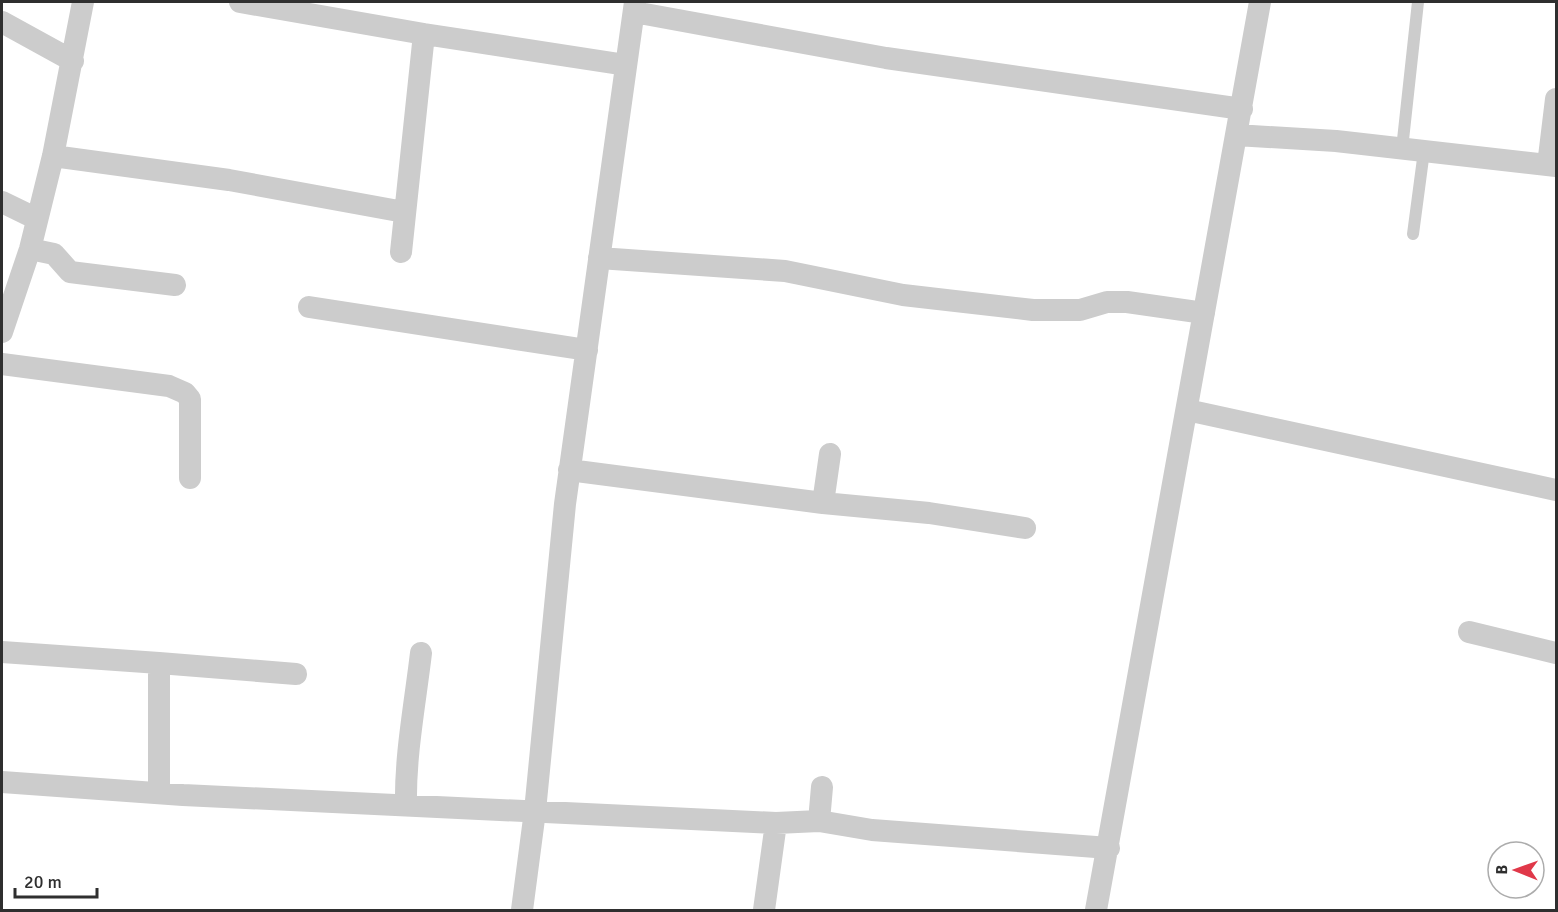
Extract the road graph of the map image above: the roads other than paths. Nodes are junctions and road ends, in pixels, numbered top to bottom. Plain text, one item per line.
1 (83, 2) edge
2 (240, 2) edge
3 (1260, 2) edge
4 (1418, 2) edge
5 (634, 7) edge
6 (2, 22) edge
7 (424, 34) junction
8 (73, 61) junction
9 (626, 65) junction
10 (1557, 99) edge
11 (1242, 109) junction
12 (1236, 135) junction
13 (1413, 150) junction
14 (53, 156) junction
15 (1552, 165) edge
16 (2, 202) edge
17 (404, 212) junction
18 (37, 219) junction
19 (1413, 234) dead end
20 (30, 249) junction
21 (401, 252) dead end
22 (599, 258) junction
23 (175, 285) dead end
24 (309, 307) dead end
25 (1204, 313) junction
26 (2, 332) edge
27 (586, 350) junction
28 (2, 364) edge
29 (1187, 410) junction
30 (830, 454) dead end
31 (569, 470) junction
32 (190, 478) dead end
33 (1557, 490) edge
34 (823, 503) junction
35 (1025, 528) dead end
36 (1469, 632) dead end
37 (2, 652) edge
38 (421, 653) dead end
39 (1557, 653) edge
40 (159, 663) junction
41 (296, 674) dead end
42 (2, 782) edge
43 (822, 787) dead end
44 (159, 793) junction
45 (406, 806) junction
46 (535, 811) junction
47 (819, 821) junction
48 (776, 823) junction
49 (1108, 848) junction
50 (522, 910) edge
51 (764, 910) edge
52 (1096, 910) edge

1 - 8 street
2 - 7 street
3 - 11 street
4 - 13 lane
5 - 9 street
5 - 11 street
6 - 8 street
7 - 9 street
7 - 17 street
8 - 14 street
9 - 22 street
10 - 15 street
11 - 12 street
12 - 13 street
12 - 25 street
13 - 15 street
13 - 19 lane
14 - 17 street
14 - 18 street
16 - 18 street
17 - 21 street
18 - 20 street
20 - 23 street
20 - 26 street
22 - 25 street
22 - 27 street
24 - 27 street
25 - 29 street
27 - 31 street
28 - 32 street
29 - 33 street
29 - 49 street
30 - 34 street
31 - 34 street
31 - 46 street
34 - 35 street
36 - 39 street
37 - 40 street
38 - 45 street
40 - 41 street
40 - 44 street
42 - 44 street
43 - 47 street
44 - 45 street
45 - 46 street
46 - 48 street
46 - 50 street
47 - 48 street
47 - 49 street
48 - 51 street
49 - 52 street

